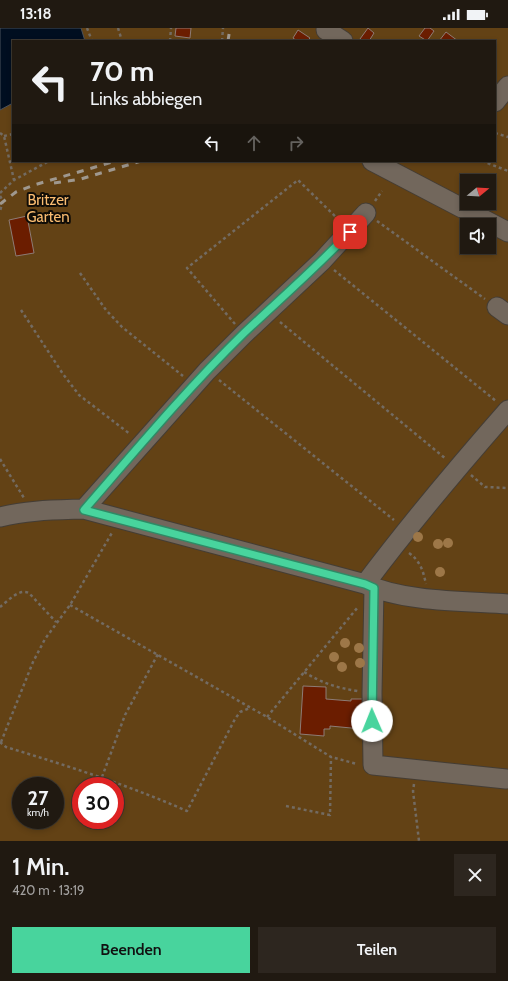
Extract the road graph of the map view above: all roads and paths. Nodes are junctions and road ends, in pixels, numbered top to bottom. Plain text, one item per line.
1 (87, 28) edge
2 (118, 28) edge
3 (171, 28) edge
4 (223, 28) edge
5 (328, 28) edge
6 (92, 40) edge
7 (122, 40) edge
8 (170, 40) edge
9 (222, 40) edge
10 (341, 40) edge
11 (508, 86) edge
12 (496, 101) edge
13 (0, 133) edge
14 (496, 133) edge
15 (12, 134) edge
16 (4, 136) junction
17 (508, 137) edge
18 (47, 162) edge
19 (374, 162) edge
20 (485, 162) edge
21 (508, 171) edge
22 (14, 180) junction
23 (0, 195) edge
24 (0, 212) edge
25 (366, 213) joint
26 (350, 232) junction
27 (508, 232) edge
28 (322, 261) junction
29 (80, 273) dead end
30 (21, 310) dead end
31 (502, 311) edge
32 (268, 312) junction
33 (244, 334) junction
34 (207, 371) junction
35 (194, 385) junction
36 (508, 411) edge
37 (142, 444) junction
38 (0, 459) edge
39 (458, 466) junction
40 (508, 488) edge
41 (84, 510) junction
42 (32, 512) junction
43 (0, 517) edge
44 (120, 519) junction
45 (401, 536) junction
46 (369, 586) junction
47 (426, 598) junction
48 (508, 604) edge
49 (70, 605) junction
50 (359, 606) dead end
51 (0, 607) edge
52 (56, 622) junction
53 (158, 654) junction
54 (304, 672) junction
55 (372, 693) junction
56 (250, 708) junction
57 (267, 717) junction
58 (0, 742) edge
59 (331, 757) junction
60 (373, 764) junction
61 (416, 770) junction
62 (102, 777) joint
63 (506, 779) dead end
64 (124, 785) edge
65 (286, 806) dead end
66 (420, 841) edge

1 - 6 path
2 - 7 path
3 - 8 path
4 - 9 path
5 - 10 street
11 - 12 street
13 - 16 path
14 - 17 path
15 - 16 path
16 - 22 path
18 - 22 path
19 - 27 street
20 - 21 path
22 - 23 path
23 - 24 path
25 - 26 street
25 - 31 path
26 - 28 street
26 - 33 path
28 - 32 street
28 - 36 path
29 - 35 path
30 - 37 path
32 - 33 street
32 - 39 path
33 - 34 street
34 - 35 street
34 - 45 path
35 - 37 street
36 - 39 street
37 - 41 street
38 - 42 path
39 - 40 path
39 - 45 street
41 - 42 street
41 - 44 street
42 - 43 street
44 - 46 street
44 - 49 path
45 - 46 street
45 - 47 path
46 - 47 street
46 - 55 street
47 - 48 street
49 - 52 path
49 - 53 path
50 - 54 path
51 - 52 path
52 - 58 path
53 - 56 path
53 - 62 path
54 - 55 path
54 - 57 path
55 - 60 street
56 - 57 path
56 - 64 path
57 - 59 path
58 - 62 path
59 - 60 path
59 - 65 path
60 - 61 street
61 - 63 street
61 - 66 path

